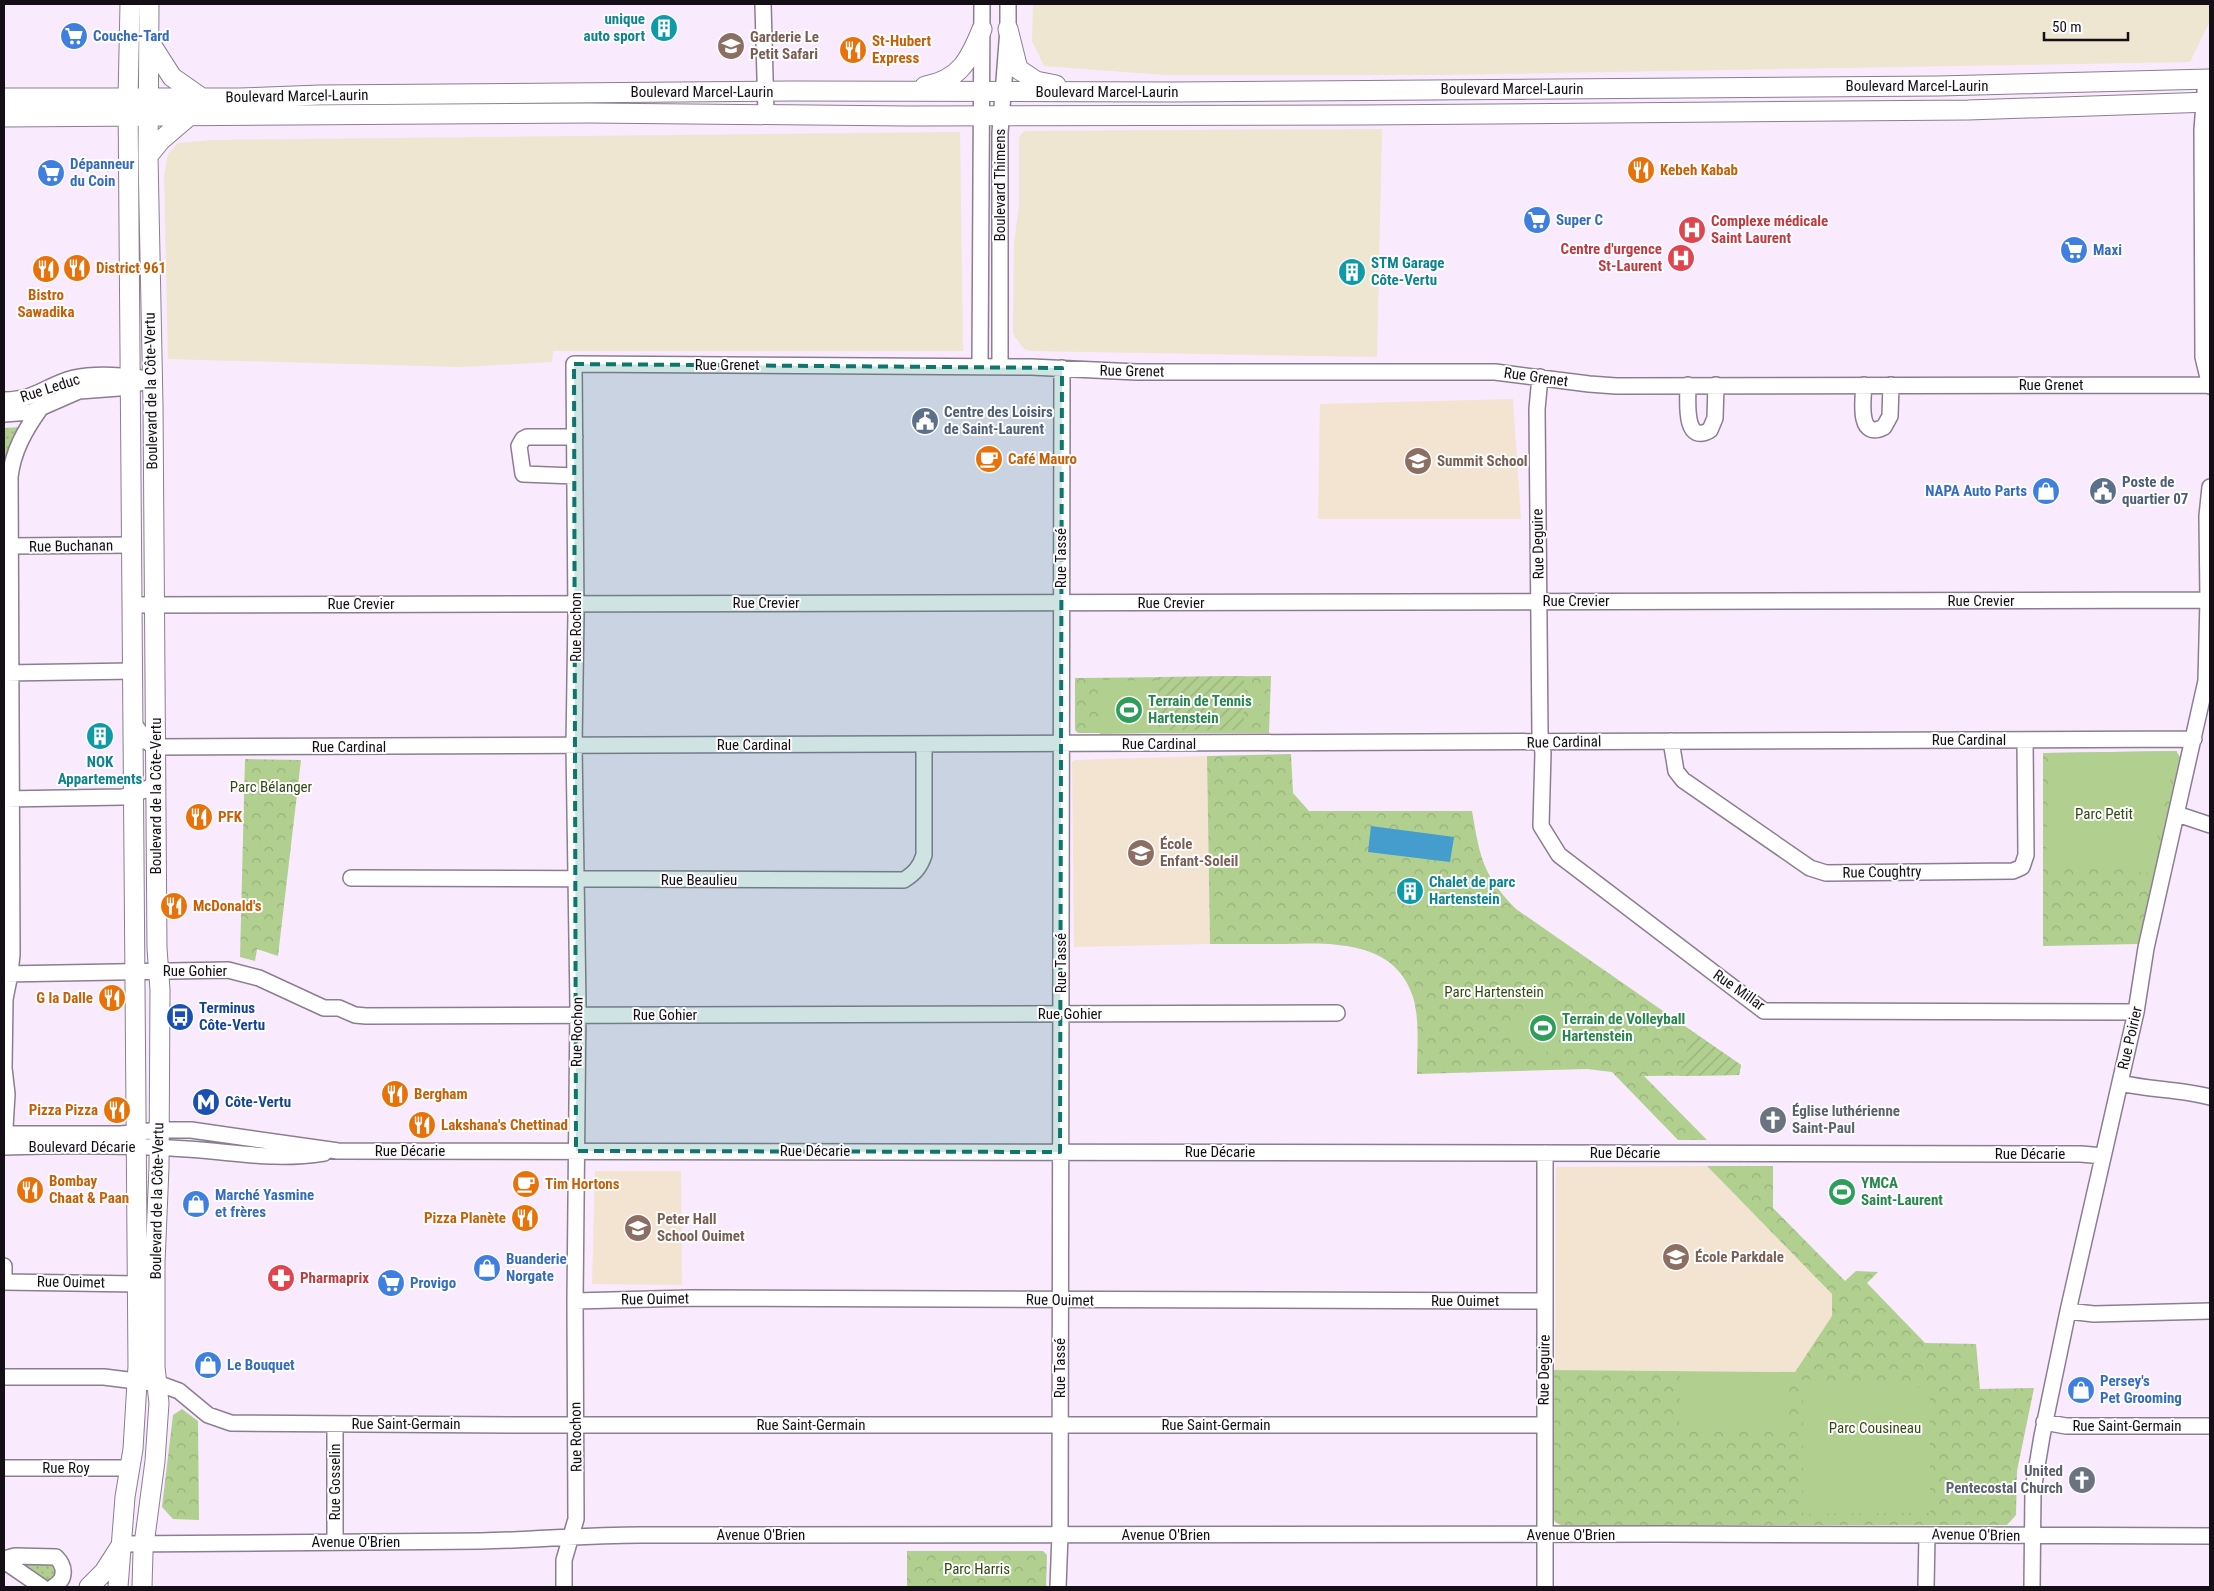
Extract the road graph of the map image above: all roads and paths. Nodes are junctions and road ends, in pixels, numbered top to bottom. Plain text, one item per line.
1 (130, 4) edge
2 (149, 4) edge
3 (764, 4) edge
4 (982, 4) edge
5 (1008, 4) edge
6 (982, 29) junction
7 (1008, 29) junction
8 (149, 40) junction
9 (2208, 78) edge
10 (1389, 90) junction
11 (894, 91) junction
12 (1090, 91) junction
13 (765, 92) junction
14 (982, 92) junction
15 (1002, 92) junction
16 (4, 98) edge
17 (128, 98) junction
18 (202, 98) junction
19 (2207, 102) edge
20 (148, 107) junction
21 (766, 114) junction
22 (1389, 114) junction
23 (188, 116) junction
24 (981, 116) junction
25 (1000, 116) junction
26 (4, 117) edge
27 (129, 117) junction
28 (148, 156) junction
29 (574, 364) joint
30 (980, 366) junction
31 (1000, 366) junction
32 (1062, 368) junction
33 (1540, 377) junction
34 (152, 380) junction
35 (131, 381) junction
36 (1688, 385) junction
37 (1716, 385) junction
38 (1864, 385) junction
39 (1891, 385) junction
40 (2210, 386) edge
41 (4, 400) edge
42 (40, 409) junction
43 (4, 414) edge
44 (575, 437) junction
45 (575, 476) junction
46 (2210, 487) edge
47 (2208, 530) edge
48 (133, 545) junction
49 (10, 546) junction
50 (2208, 600) junction
51 (1539, 602) junction
52 (576, 603) junction
53 (1061, 604) junction
54 (133, 605) junction
55 (154, 605) junction
56 (2209, 664) edge
57 (134, 671) junction
58 (8, 673) edge
59 (134, 724) junction
60 (2194, 739) junction
61 (2025, 740) junction
62 (1541, 741) junction
63 (1671, 741) junction
64 (1060, 744) junction
65 (924, 745) junction
66 (574, 746) junction
67 (156, 747) junction
68 (156, 783) junction
69 (134, 795) junction
70 (8, 799) edge
71 (2177, 814) junction
72 (2210, 825) edge
73 (350, 878) dead end
74 (576, 879) junction
75 (158, 971) junction
76 (136, 973) junction
77 (7, 974) edge
78 (2136, 1012) junction
79 (1337, 1013) dead end
80 (1061, 1014) junction
81 (578, 1016) junction
82 (4, 1068) edge
83 (2120, 1083) junction
84 (2210, 1096) edge
85 (137, 1139) junction
86 (159, 1139) junction
87 (4, 1142) edge
88 (576, 1151) junction
89 (1060, 1152) junction
90 (1545, 1154) junction
91 (2103, 1156) junction
92 (4, 1266) edge
93 (4, 1282) edge
94 (138, 1284) junction
95 (1061, 1300) junction
96 (575, 1301) junction
97 (1545, 1301) junction
98 (2068, 1311) junction
99 (2210, 1311) edge
100 (4, 1377) edge
101 (136, 1380) junction
102 (157, 1383) junction
103 (2044, 1422) junction
104 (335, 1424) junction
105 (1544, 1424) junction
106 (575, 1425) junction
107 (1060, 1425) junction
108 (2210, 1426) edge
109 (4, 1468) edge
110 (129, 1468) junction
111 (1060, 1535) junction
112 (1545, 1535) junction
113 (1927, 1535) junction
114 (2032, 1536) junction
115 (2210, 1536) edge
116 (571, 1537) junction
117 (335, 1541) junction
118 (144, 1543) junction
119 (122, 1544) junction
120 (4, 1560) edge
121 (42, 1587) edge
122 (53, 1587) edge
123 (89, 1587) edge
124 (118, 1587) edge
125 (142, 1587) edge
126 (564, 1587) edge
127 (1058, 1587) edge
128 (1545, 1587) edge
129 (1926, 1587) edge
130 (2032, 1587) edge

1 - 17 main road, Boulevard de la Côte-Vertu
2 - 8 main road, Boulevard de la Côte-Vertu
3 - 13 street
4 - 6 street, Boulevard Thimens
5 - 7 street, Boulevard Thimens
6 - 11 main road
6 - 14 street, Boulevard Thimens
7 - 12 main road
7 - 15 street, Boulevard Thimens
8 - 18 main road
8 - 20 main road, Boulevard de la Côte-Vertu
9 - 10 main road, Boulevard Marcel-Laurin
9 - 19 street
10 - 12 main road, Boulevard Marcel-Laurin
10 - 22 main road
11 - 13 main road, Boulevard Marcel-Laurin
11 - 14 main road, Boulevard Marcel-Laurin
12 - 15 main road, Boulevard Marcel-Laurin
13 - 18 main road, Boulevard Marcel-Laurin
13 - 21 street
14 - 15 main road, Boulevard Marcel-Laurin
14 - 24 street, Boulevard Thimens
15 - 25 street, Boulevard Thimens
16 - 17 main road, Boulevard Marcel-Laurin
17 - 20 main road, Boulevard Marcel-Laurin
17 - 27 main road, Boulevard de la Côte-Vertu
18 - 20 main road, Boulevard Marcel-Laurin
19 - 22 main road, Boulevard Marcel-Laurin
19 - 40 street
20 - 23 main road, Boulevard Marcel-Laurin
20 - 27 main road, Boulevard Marcel-Laurin
20 - 28 main road, Boulevard de la Côte-Vertu
21 - 23 main road, Boulevard Marcel-Laurin
21 - 24 main road, Boulevard Marcel-Laurin
22 - 25 main road, Boulevard Marcel-Laurin
23 - 28 main road
24 - 25 main road, Boulevard Marcel-Laurin
24 - 30 street, Boulevard Thimens
25 - 31 street, Boulevard Thimens
26 - 27 main road, Boulevard Marcel-Laurin
27 - 35 main road, Boulevard de la Côte-Vertu
28 - 34 main road, Boulevard de la Côte-Vertu
29 - 30 street, Rue Grenet
29 - 44 street, Rue Rochon
30 - 31 street, Rue Grenet
31 - 32 street, Rue Grenet
32 - 33 street, Rue Grenet
32 - 53 street, Rue Tassé
33 - 36 street, Rue Grenet
33 - 51 street, Rue Deguire
34 - 35 street, Rue Leduc
34 - 55 main road, Boulevard de la Côte-Vertu
35 - 41 street, Rue Leduc
35 - 42 street, Rue Leduc
35 - 48 main road, Boulevard de la Côte-Vertu
36 - 37 street, Rue Grenet
36 - 37 street
37 - 38 street, Rue Grenet
38 - 39 street, Rue Grenet
38 - 39 street
39 - 40 street, Rue Grenet
42 - 43 street, Rue Leduc
42 - 49 street
44 - 45 street, Rue Rochon
44 - 45 street
45 - 52 street, Rue Rochon
46 - 47 street, Rue Poirier
47 - 50 street, Rue Poirier
48 - 49 street, Rue Buchanan
48 - 54 main road, Boulevard de la Côte-Vertu
49 - 58 street
50 - 51 street, Rue Crevier
50 - 56 street, Rue Poirier
51 - 53 street, Rue Crevier
51 - 62 street, Rue Deguire
52 - 53 street, Rue Crevier
52 - 55 street, Rue Crevier
52 - 66 street, Rue Rochon
53 - 64 street, Rue Tassé
54 - 55 street, Rue Crevier
54 - 57 main road, Boulevard de la Côte-Vertu
55 - 67 main road, Boulevard de la Côte-Vertu
56 - 60 street, Rue Poirier
57 - 58 street
57 - 59 main road, Boulevard de la Côte-Vertu
58 - 70 street
59 - 67 street
59 - 69 main road, Boulevard de la Côte-Vertu
60 - 61 street, Rue Cardinal
60 - 71 street, Rue Poirier
61 - 63 street, Rue Cardinal
61 - 63 street, Rue Coughtry
62 - 63 street, Rue Cardinal
62 - 64 street, Rue Cardinal
62 - 78 street, Rue Millar
64 - 65 street, Rue Cardinal
64 - 80 street, Rue Tassé
65 - 66 street, Rue Cardinal
65 - 74 street, Rue Beaulieu
66 - 67 street, Rue Cardinal
66 - 74 street, Rue Rochon
67 - 68 main road, Boulevard de la Côte-Vertu
68 - 69 street
68 - 75 main road, Boulevard de la Côte-Vertu
69 - 70 street
69 - 76 main road, Boulevard de la Côte-Vertu
70 - 77 street
71 - 72 street
71 - 78 street, Rue Poirier
73 - 74 street, Rue Beaulieu
74 - 81 street, Rue Rochon
75 - 76 street, Rue Gohier
75 - 81 street, Rue Gohier
75 - 86 main road, Boulevard de la Côte-Vertu
76 - 77 street, Rue Gohier
76 - 85 main road, Boulevard de la Côte-Vertu
77 - 82 street
78 - 83 street, Rue Poirier
79 - 80 street, Rue Gohier
80 - 81 street, Rue Gohier
80 - 89 street, Rue Tassé
81 - 88 street, Rue Rochon
82 - 87 street
83 - 84 street
83 - 91 street, Rue Poirier
85 - 86 street, Boulevard Décarie
85 - 87 street, Boulevard Décarie
85 - 94 main road, Boulevard de la Côte-Vertu
86 - 88 street, Rue Décarie
86 - 102 main road, Boulevard de la Côte-Vertu
88 - 89 street, Rue Décarie
88 - 96 street, Rue Rochon
89 - 90 street, Rue Décarie
89 - 95 street, Rue Tassé
90 - 91 street, Rue Décarie
90 - 97 street, Rue Deguire
91 - 98 street, Rue Poirier
92 - 93 street
93 - 94 street, Rue Ouimet
94 - 101 main road, Boulevard de la Côte-Vertu
95 - 96 street, Rue Ouimet
95 - 97 street, Rue Ouimet
95 - 107 street, Rue Tassé
96 - 106 street, Rue Rochon
97 - 105 street, Rue Deguire
98 - 99 street
98 - 103 street, Rue Poirier
100 - 101 street, Rue Saint-Germain
101 - 102 street, Rue Saint-Germain
101 - 110 main road, Boulevard de la Côte-Vertu
102 - 104 street, Rue Saint-Germain
102 - 118 main road, Boulevard de la Côte-Vertu
103 - 108 street, Rue Saint-Germain
103 - 114 street, Rue Poirier
104 - 106 street, Rue Saint-Germain
104 - 117 street, Rue Gosselin
105 - 107 street, Rue Saint-Germain
105 - 112 street, Rue Deguire
106 - 107 street, Rue Saint-Germain
106 - 116 street, Rue Rochon
107 - 111 street, Rue Tassé
109 - 110 street, Rue Roy
110 - 119 main road, Boulevard de la Côte-Vertu
111 - 112 street, Avenue O'Brien
111 - 116 street, Avenue O'Brien
111 - 127 street, Rue Tassé
112 - 113 street, Avenue O'Brien
112 - 128 street, Rue Deguire
113 - 114 street, Avenue O'Brien
113 - 129 street
114 - 115 street, Avenue O'Brien
114 - 130 street, Rue Poirier
116 - 117 street, Avenue O'Brien
116 - 126 street, Rue Rochon
117 - 118 street, Avenue O'Brien
118 - 119 street, Avenue O'Brien
118 - 125 main road, Boulevard de la Côte-Vertu
119 - 123 main road
119 - 124 main road, Boulevard de la Côte-Vertu
120 - 121 street
120 - 122 street

